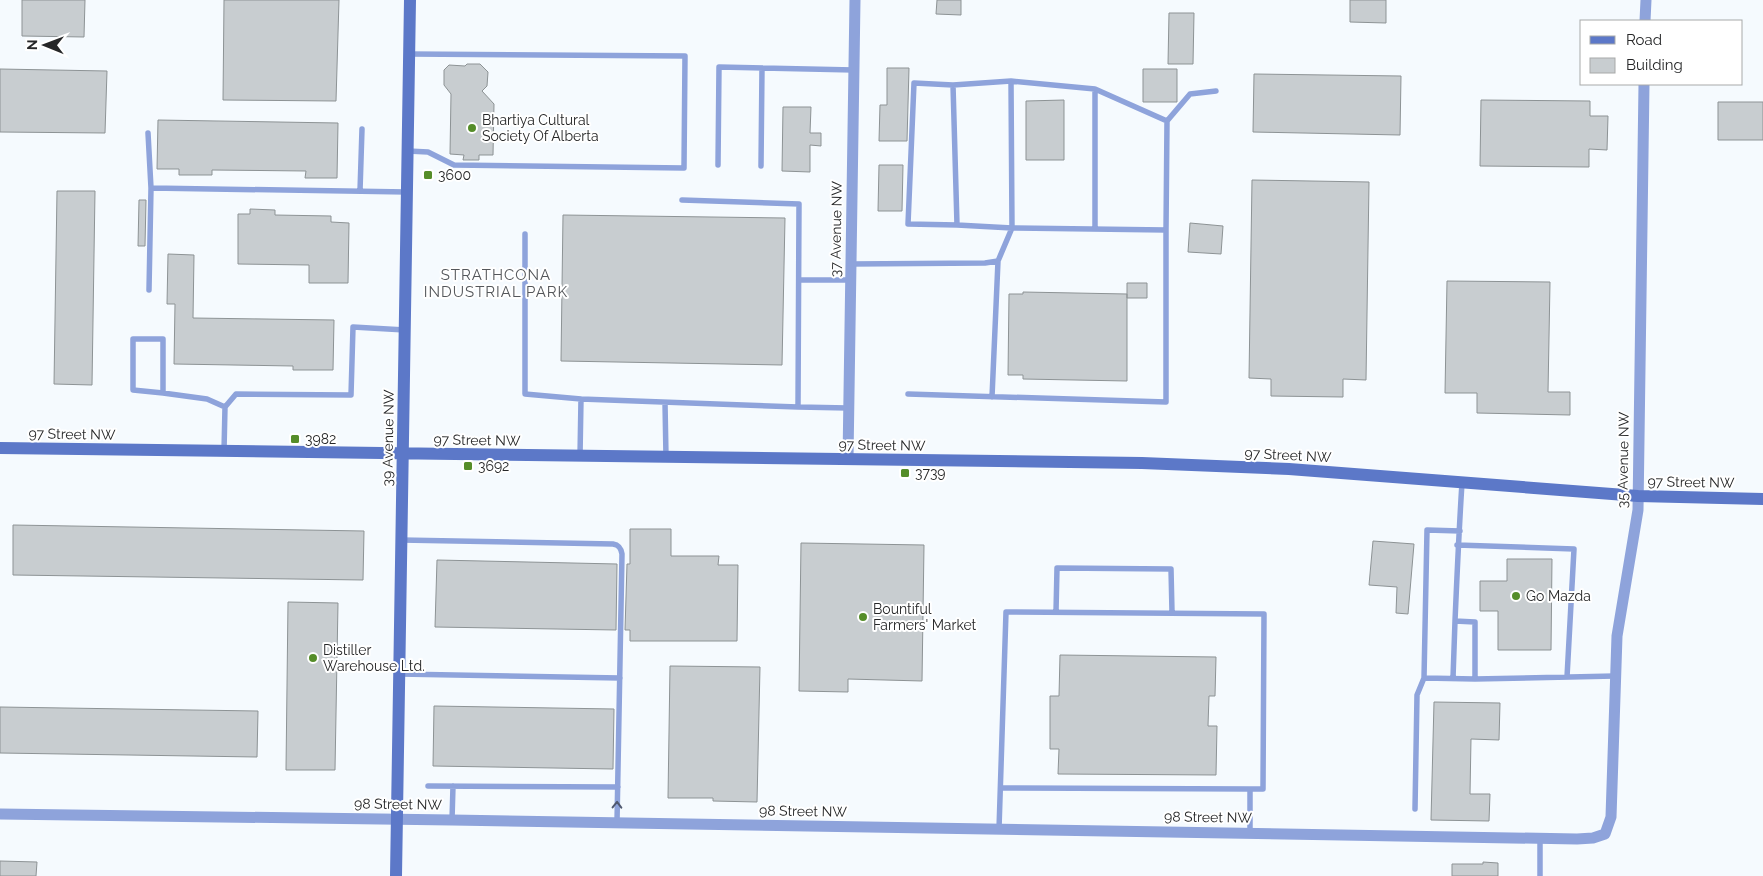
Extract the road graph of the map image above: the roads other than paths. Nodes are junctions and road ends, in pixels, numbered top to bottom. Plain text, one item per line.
1 (410, 0) edge
2 (855, 0) edge
3 (1646, 0) edge
4 (1645, 20) edge
5 (409, 54) junction
6 (762, 68) junction
7 (854, 70) junction
8 (1011, 81) junction
9 (953, 85) junction
10 (1644, 85) edge
11 (1095, 89) junction
12 (1216, 92) dead end
13 (1167, 121) junction
14 (362, 129) dead end
15 (148, 133) dead end
16 (408, 151) junction
17 (718, 165) dead end
18 (761, 166) dead end
19 (151, 188) junction
20 (360, 191) junction
21 (407, 192) junction
22 (682, 200) dead end
23 (957, 225) junction
24 (1012, 228) junction
25 (1095, 229) junction
26 (1166, 230) junction
27 (525, 234) dead end
28 (998, 261) junction
29 (851, 264) junction
30 (799, 280) junction
31 (851, 280) junction
32 (149, 290) dead end
33 (405, 330) junction
34 (163, 393) junction
35 (908, 394) dead end
36 (992, 397) junction
37 (581, 399) junction
38 (665, 403) junction
39 (225, 407) junction
40 (798, 407) junction
41 (848, 408) junction
42 (0, 448) edge
43 (224, 452) junction
44 (403, 454) junction
45 (580, 456) junction
46 (666, 457) junction
47 (848, 459) junction
48 (1462, 483) junction
49 (1638, 496) junction
50 (1763, 498) edge
51 (1460, 531) junction
52 (401, 540) junction
53 (1457, 545) junction
54 (1056, 612) junction
55 (1172, 612) junction
56 (1455, 621) junction
57 (399, 674) junction
58 (1615, 676) junction
59 (1567, 677) junction
60 (620, 678) junction
61 (1424, 678) junction
62 (1454, 678) junction
63 (1475, 679) junction
64 (428, 786) dead end
65 (453, 786) junction
66 (618, 787) junction
67 (1000, 788) junction
68 (1250, 789) junction
69 (1415, 809) dead end
70 (0, 814) edge
71 (397, 819) junction
72 (452, 820) junction
73 (617, 822) junction
74 (999, 829) junction
75 (1250, 833) junction
76 (1605, 834) joint
77 (1540, 838) junction
78 (396, 876) edge
79 (1540, 876) edge

1 - 5 street, 39 Avenue NW
2 - 7 street, 37 Avenue NW
3 - 4 street
5 - 16 street, 39 Avenue NW
5 - 16 lane
6 - 7 lane
6 - 17 lane
6 - 18 lane
7 - 29 street, 37 Avenue NW
8 - 9 lane
8 - 11 lane
8 - 24 lane
9 - 23 lane
9 - 23 lane
10 - 49 street, 35 Avenue NW
11 - 13 lane
11 - 25 lane
12 - 13 lane
13 - 26 lane
14 - 20 lane
15 - 19 lane
16 - 21 street, 39 Avenue NW
19 - 20 lane
19 - 32 lane
20 - 21 lane
21 - 33 street, 39 Avenue NW
22 - 30 lane
23 - 24 lane
24 - 25 lane
24 - 28 lane
25 - 26 lane
26 - 36 lane
27 - 37 lane
28 - 29 lane
28 - 36 lane
29 - 31 street, 37 Avenue NW
30 - 31 lane
30 - 40 lane
31 - 41 street, 37 Avenue NW
33 - 39 lane
33 - 44 street, 39 Avenue NW
34 - 34 lane
34 - 39 lane
35 - 36 lane
37 - 38 lane
37 - 45 lane
38 - 40 lane
38 - 46 lane
39 - 43 lane
40 - 41 lane
41 - 47 street, 37 Avenue NW
42 - 43 street, 97 Street NW
43 - 44 street, 97 Street NW
44 - 45 street, 97 Street NW
44 - 52 street, 39 Avenue NW
45 - 46 street, 97 Street NW
46 - 47 street, 97 Street NW
47 - 48 street, 97 Street NW
48 - 49 street, 97 Street NW
48 - 51 lane
49 - 50 street, 97 Street NW
49 - 58 street, 35 Avenue NW
51 - 53 lane
51 - 61 lane
52 - 57 street, 39 Avenue NW
52 - 60 lane
53 - 56 lane
53 - 59 lane
54 - 55 lane
54 - 55 lane
54 - 67 lane
55 - 68 lane
56 - 62 lane
56 - 63 lane
57 - 60 lane
57 - 71 street, 39 Avenue NW
58 - 59 lane
58 - 76 street, 35 Avenue NW
59 - 63 lane
60 - 66 lane
61 - 62 lane
61 - 69 lane
62 - 63 lane
64 - 65 lane
65 - 66 lane
65 - 72 lane
73 -> 66 lane
67 - 68 lane
67 - 74 lane
68 - 75 lane
70 - 71 street, 98 Street NW
71 - 72 street, 98 Street NW
71 - 78 street, 39 Avenue NW
72 - 73 street, 98 Street NW
73 - 74 street, 98 Street NW
74 - 75 street, 98 Street NW
75 - 77 street, 98 Street NW
76 - 77 street, 98 Street NW
77 - 79 lane

